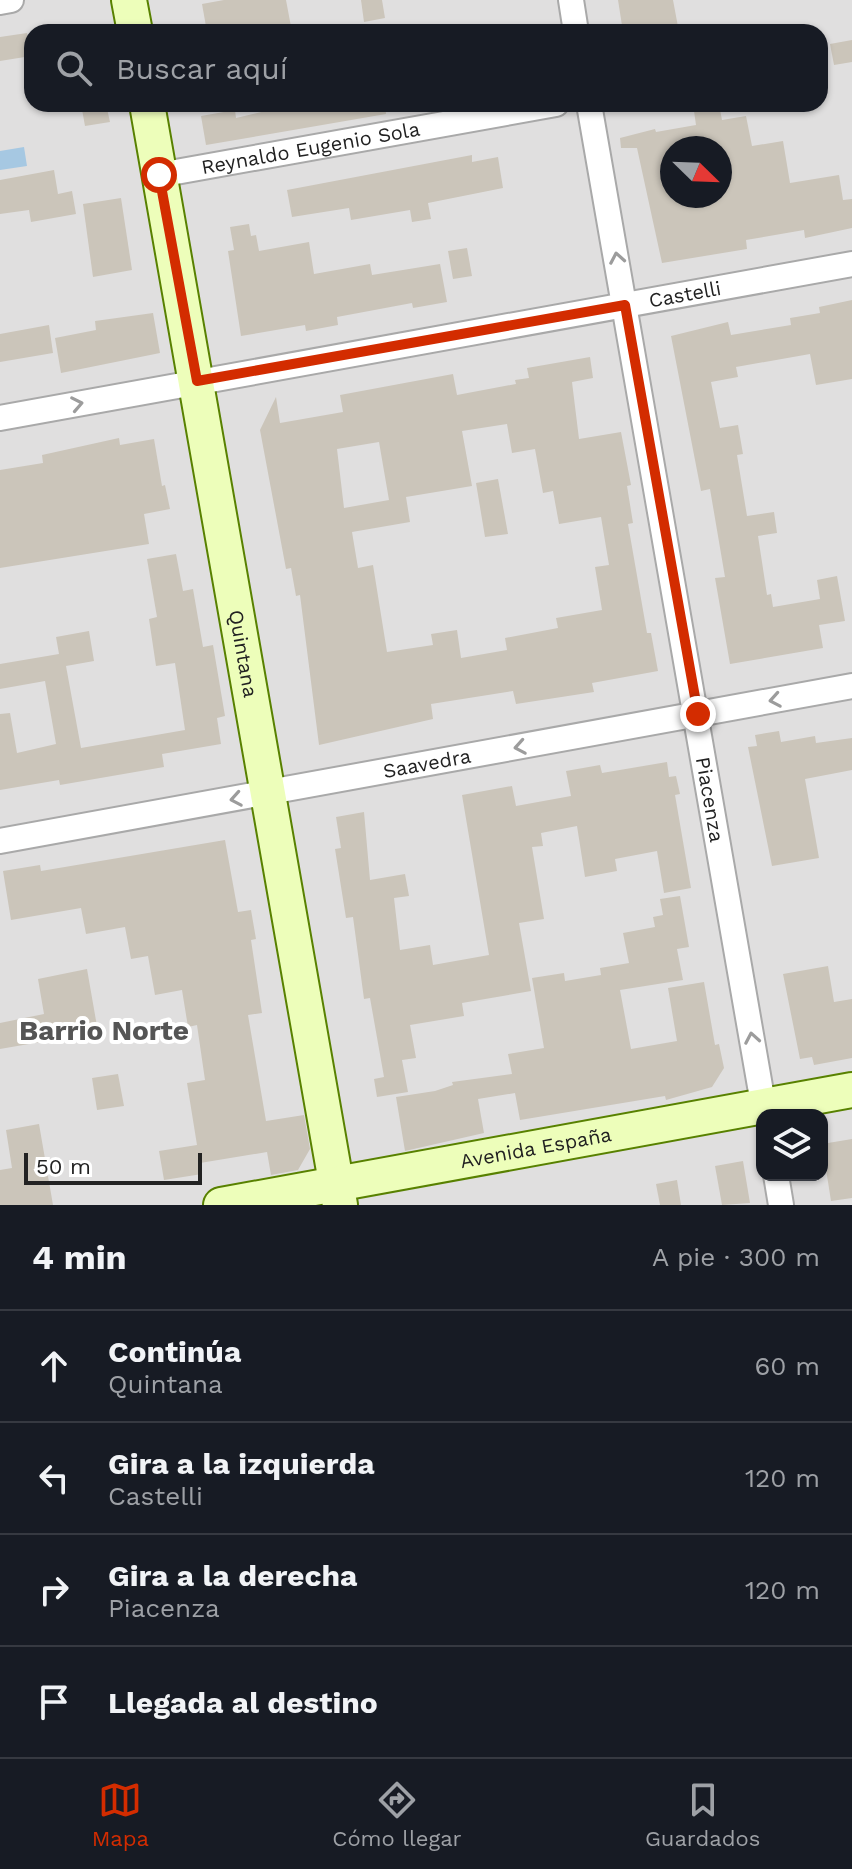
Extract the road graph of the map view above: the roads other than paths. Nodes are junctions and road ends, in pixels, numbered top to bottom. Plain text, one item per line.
1 (11, 0) edge
2 (129, 0) edge
3 (571, 0) edge
4 (0, 2) edge
5 (134, 24) edge
6 (575, 24) edge
7 (148, 112) edge
8 (511, 112) edge
9 (590, 112) edge
10 (159, 175) junction
11 (852, 264) edge
12 (625, 305) junction
13 (197, 381) junction
14 (0, 418) edge
15 (852, 686) edge
16 (698, 714) junction
17 (268, 793) junction
18 (0, 841) edge
19 (852, 1090) edge
20 (765, 1109) edge
21 (769, 1109) edge
22 (756, 1112) edge
23 (777, 1181) edge
24 (338, 1194) edge
25 (221, 1205) edge
26 (781, 1205) edge

1 - 4 street
2 - 5 main road
3 - 6 street
7 - 10 main road, Quintana
8 - 10 street, Reynaldo Eugenio Sola
12 -> 9 street, Piacenza
10 - 13 main road, Quintana
11 - 12 street, Castelli
12 - 13 street, Castelli
12 - 16 street, Piacenza
14 -> 13 street, Castelli
13 - 17 main road, Quintana
15 -> 16 street, Saavedra
16 -> 17 street, Saavedra
20 -> 16 street, Piacenza
17 -> 18 street, Saavedra
17 - 24 main road, Quintana
19 - 21 main road, Avenida España
22 - 24 main road, Avenida España
23 - 26 street
24 - 25 main road, Avenida España

